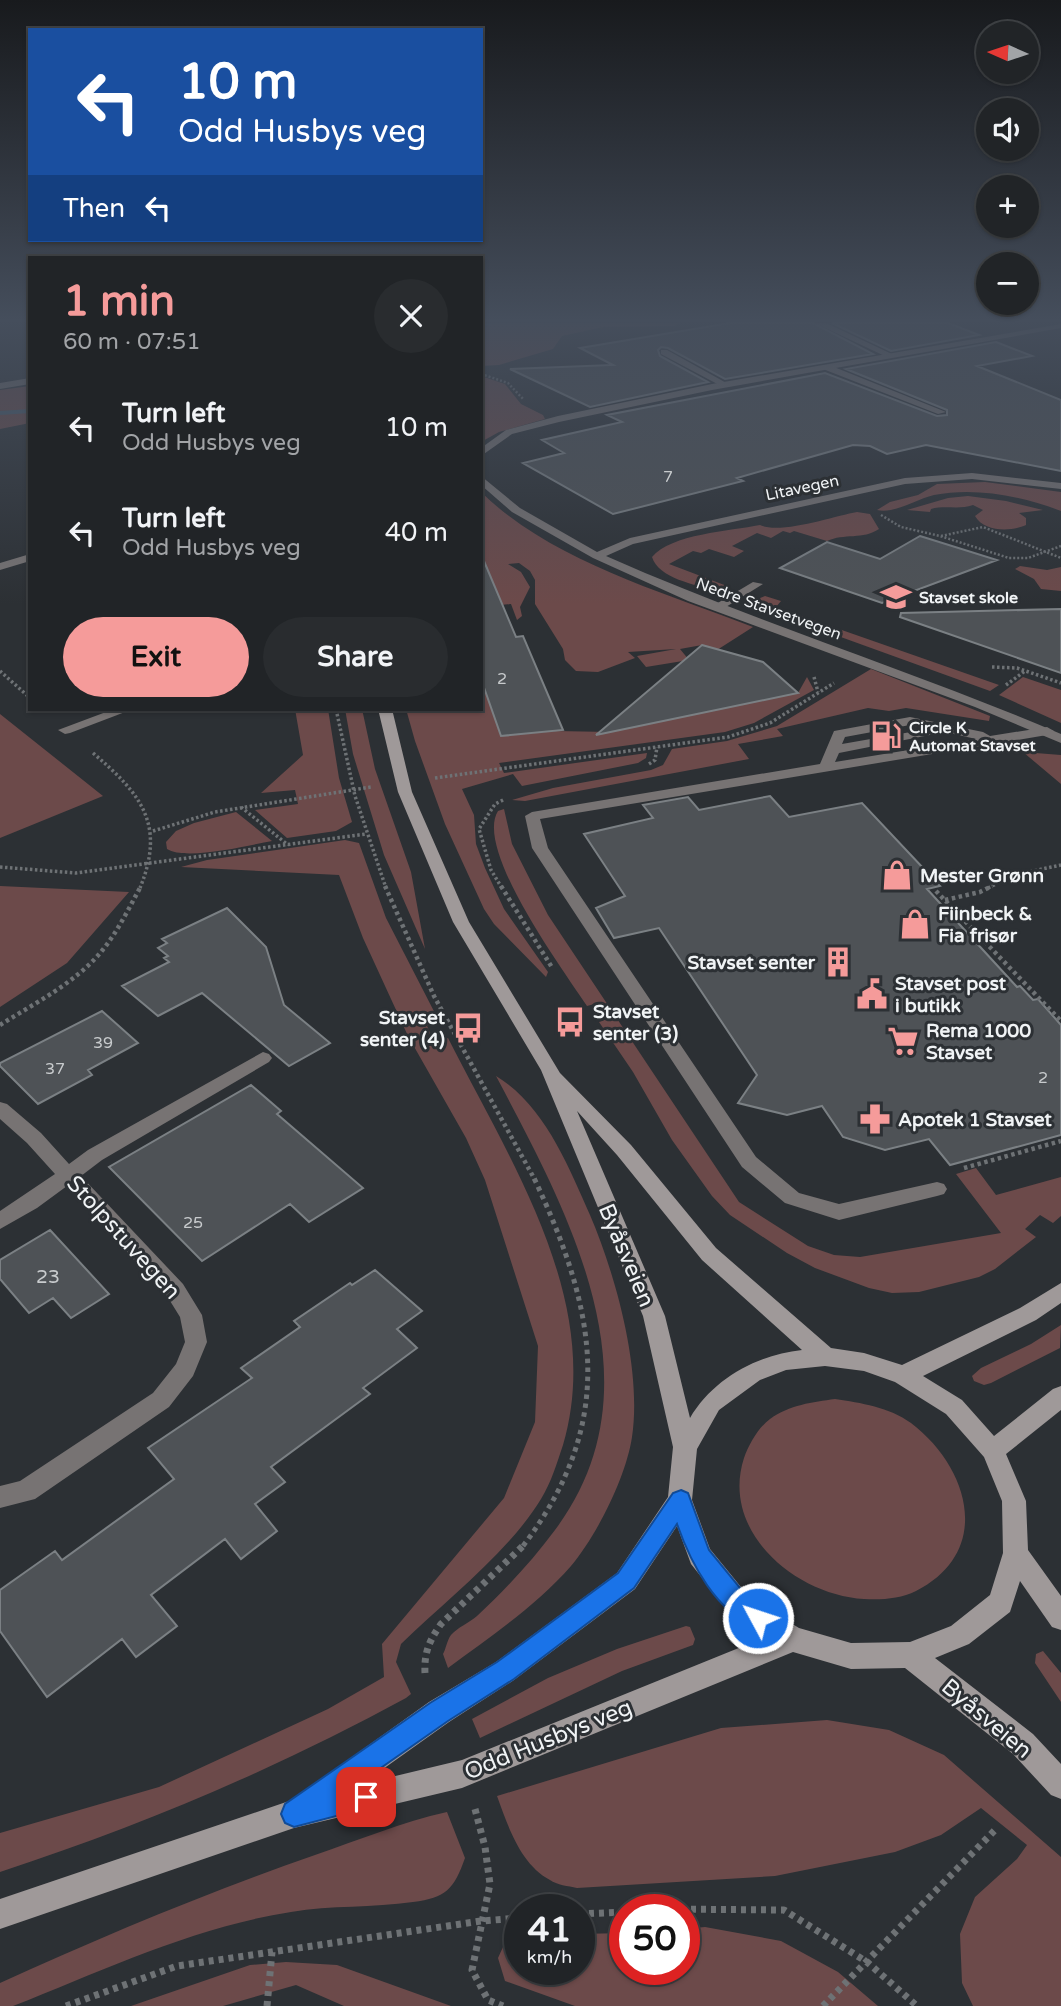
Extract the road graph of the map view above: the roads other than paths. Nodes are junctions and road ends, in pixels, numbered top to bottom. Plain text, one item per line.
1 (570, 417) edge
2 (483, 452) edge
3 (483, 481) edge
4 (1061, 486) edge
5 (597, 556) junction
6 (28, 558) edge
7 (0, 567) edge
8 (757, 584) dead end
9 (717, 607) junction
10 (120, 711) edge
11 (385, 711) edge
12 (65, 730) road end
13 (1054, 735) edge
14 (996, 738) junction
15 (826, 768) junction
16 (263, 1058) dead end
17 (550, 1070) junction
18 (0, 1109) edge
19 (68, 1176) junction
20 (937, 1189) road end
21 (0, 1221) edge
22 (1061, 1292) edge
23 (825, 1357) junction
24 (903, 1375) junction
25 (1061, 1396) edge
26 (685, 1447) junction
27 (993, 1451) junction
28 (0, 1497) edge
29 (681, 1500) junction
30 (1016, 1553) junction
31 (1061, 1618) edge
32 (793, 1639) junction
33 (910, 1655) junction
34 (1061, 1785) edge
35 (294, 1814) junction
36 (0, 1914) edge

1 - 2 street
3 - 5 street, Nedre Stavsetvegen
4 - 5 street, Litavegen
5 - 9 street, Nedre Stavsetvegen
6 - 7 street
8 - 9 street
9 - 13 street, Nedre Stavsetvegen
10 - 12 street
11 - 17 main road, Byåsveien
13 - 14 street
14 - 15 street
14 - 15 street
15 - 20 street
16 - 19 street
17 - 23 main road, Byåsveien
17 - 26 main road, Byåsveien
18 - 19 street, Stolpstuvegen
19 - 21 street
19 - 28 street, Stolpstuvegen
22 - 24 main road
23 - 24 main road
23 - 26 main road
24 - 27 main road
25 - 27 main road
26 - 29 main road
27 - 30 main road
29 - 32 main road
29 - 35 main road, Odd Husbys veg
30 - 31 main road
30 - 33 main road
32 - 33 main road
32 - 35 main road, Odd Husbys veg
33 - 34 main road, Byåsveien
35 - 36 main road, Odd Husbys veg

